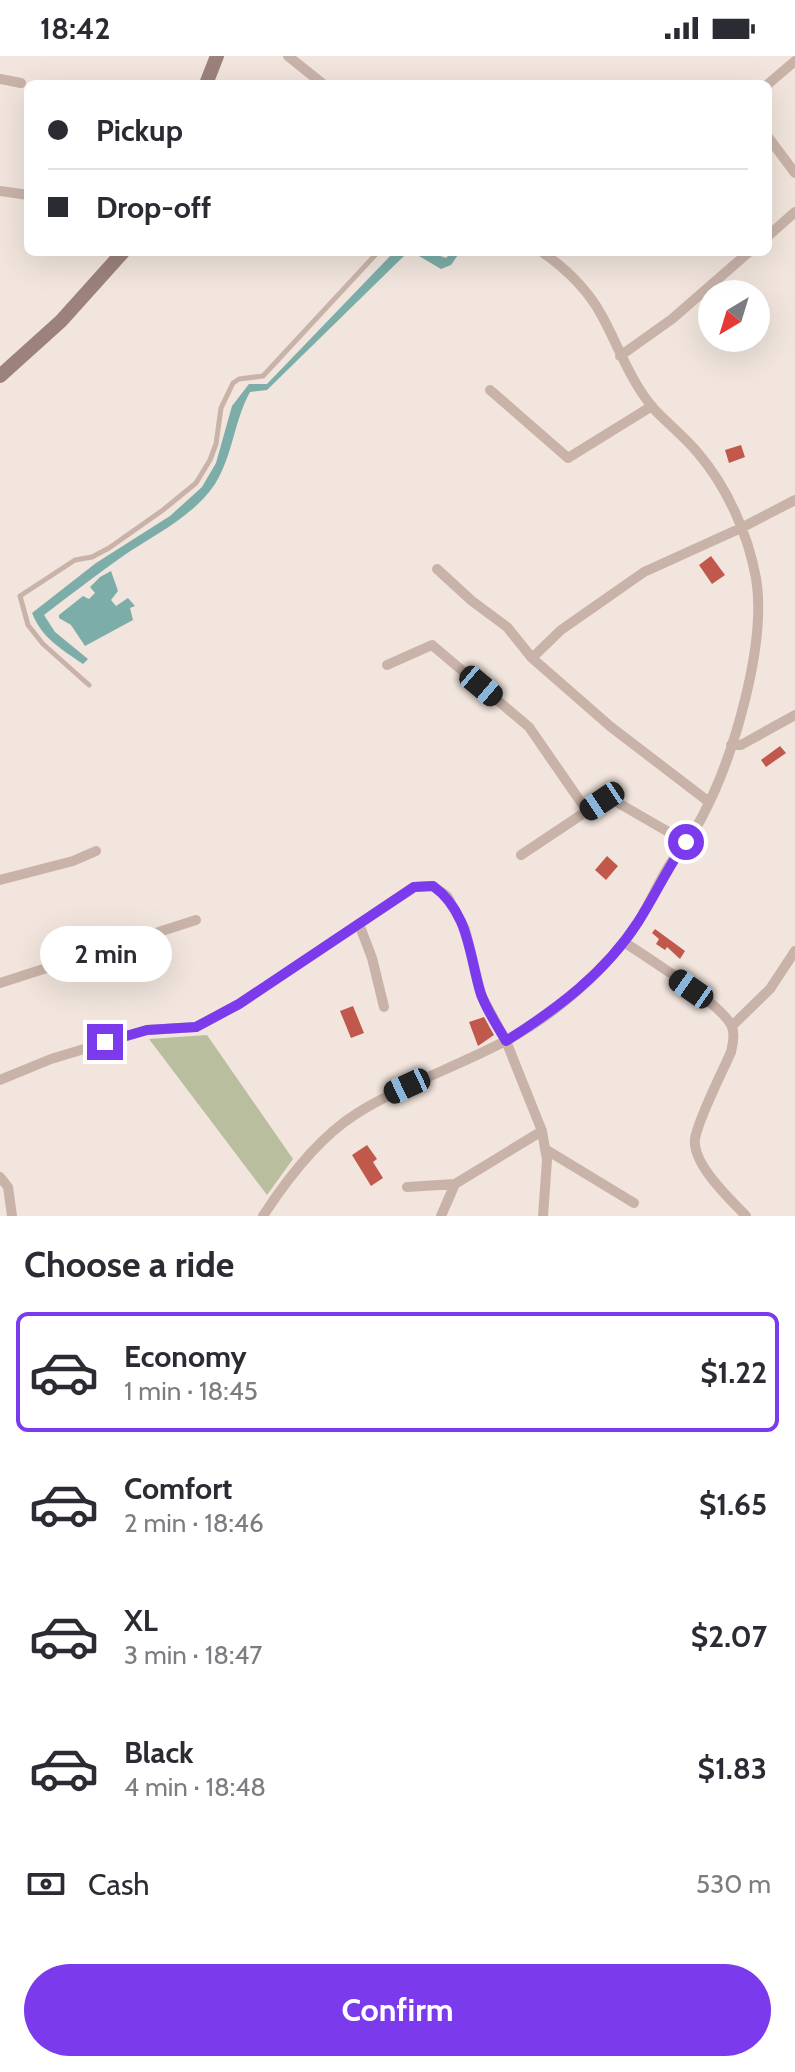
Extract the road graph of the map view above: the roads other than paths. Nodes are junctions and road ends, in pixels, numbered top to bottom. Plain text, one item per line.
1 (217, 56) edge
2 (288, 56) edge
3 (795, 61) edge
4 (0, 79) edge
5 (208, 80) edge
6 (318, 80) edge
7 (772, 81) edge
8 (21, 83) dead end
9 (772, 142) edge
10 (795, 173) edge
11 (0, 191) edge
12 (24, 194) edge
13 (795, 212) edge
14 (772, 232) edge
15 (119, 256) edge
16 (374, 256) edge
17 (548, 256) edge
18 (744, 256) edge
19 (620, 356) junction
20 (0, 376) edge
21 (490, 390) dead end
22 (652, 406) junction
23 (795, 500) edge
24 (741, 528) junction
25 (437, 569) dead end
26 (532, 658) junction
27 (387, 665) dead end
28 (89, 685) dead end
29 (795, 715) edge
30 (731, 745) junction
31 (709, 802) junction
32 (587, 811) junction
33 (686, 842) junction
34 (96, 851) dead end
35 (521, 855) dead end
36 (0, 880) edge
37 (196, 920) dead end
38 (359, 924) junction
39 (624, 942) junction
40 (795, 951) edge
41 (0, 983) edge
42 (384, 1007) dead end
43 (732, 1026) junction
44 (506, 1041) junction
45 (0, 1080) edge
46 (542, 1131) junction
47 (545, 1149) junction
48 (0, 1177) edge
49 (455, 1184) junction
50 (407, 1187) dead end
51 (634, 1203) dead end
52 (265, 1215) edge
53 (12, 1216) edge
54 (441, 1216) edge
55 (543, 1216) edge
56 (746, 1216) edge

1 - 5 main road
2 - 6 street
3 - 7 street
4 - 8 street
9 - 10 street
11 - 12 street
13 - 14 street
15 - 20 main road
16 - 28 lane
17 - 19 street
18 - 19 street
19 - 22 street
21 - 22 street
22 - 24 street
23 - 24 street
24 - 26 street
24 - 30 street
25 - 26 street
26 - 31 street
27 - 32 street
29 - 30 street
30 - 31 street
31 - 33 street
32 - 33 street
32 - 35 street
33 - 39 street
34 - 36 street
37 - 41 street
38 - 42 street
38 - 44 street
38 - 45 street
39 - 43 street
39 - 44 street
40 - 43 street
43 - 56 street
44 - 46 street
44 - 52 street
46 - 47 street
46 - 49 street
47 - 51 street
47 - 55 street
48 - 53 street
49 - 50 street
49 - 54 street

